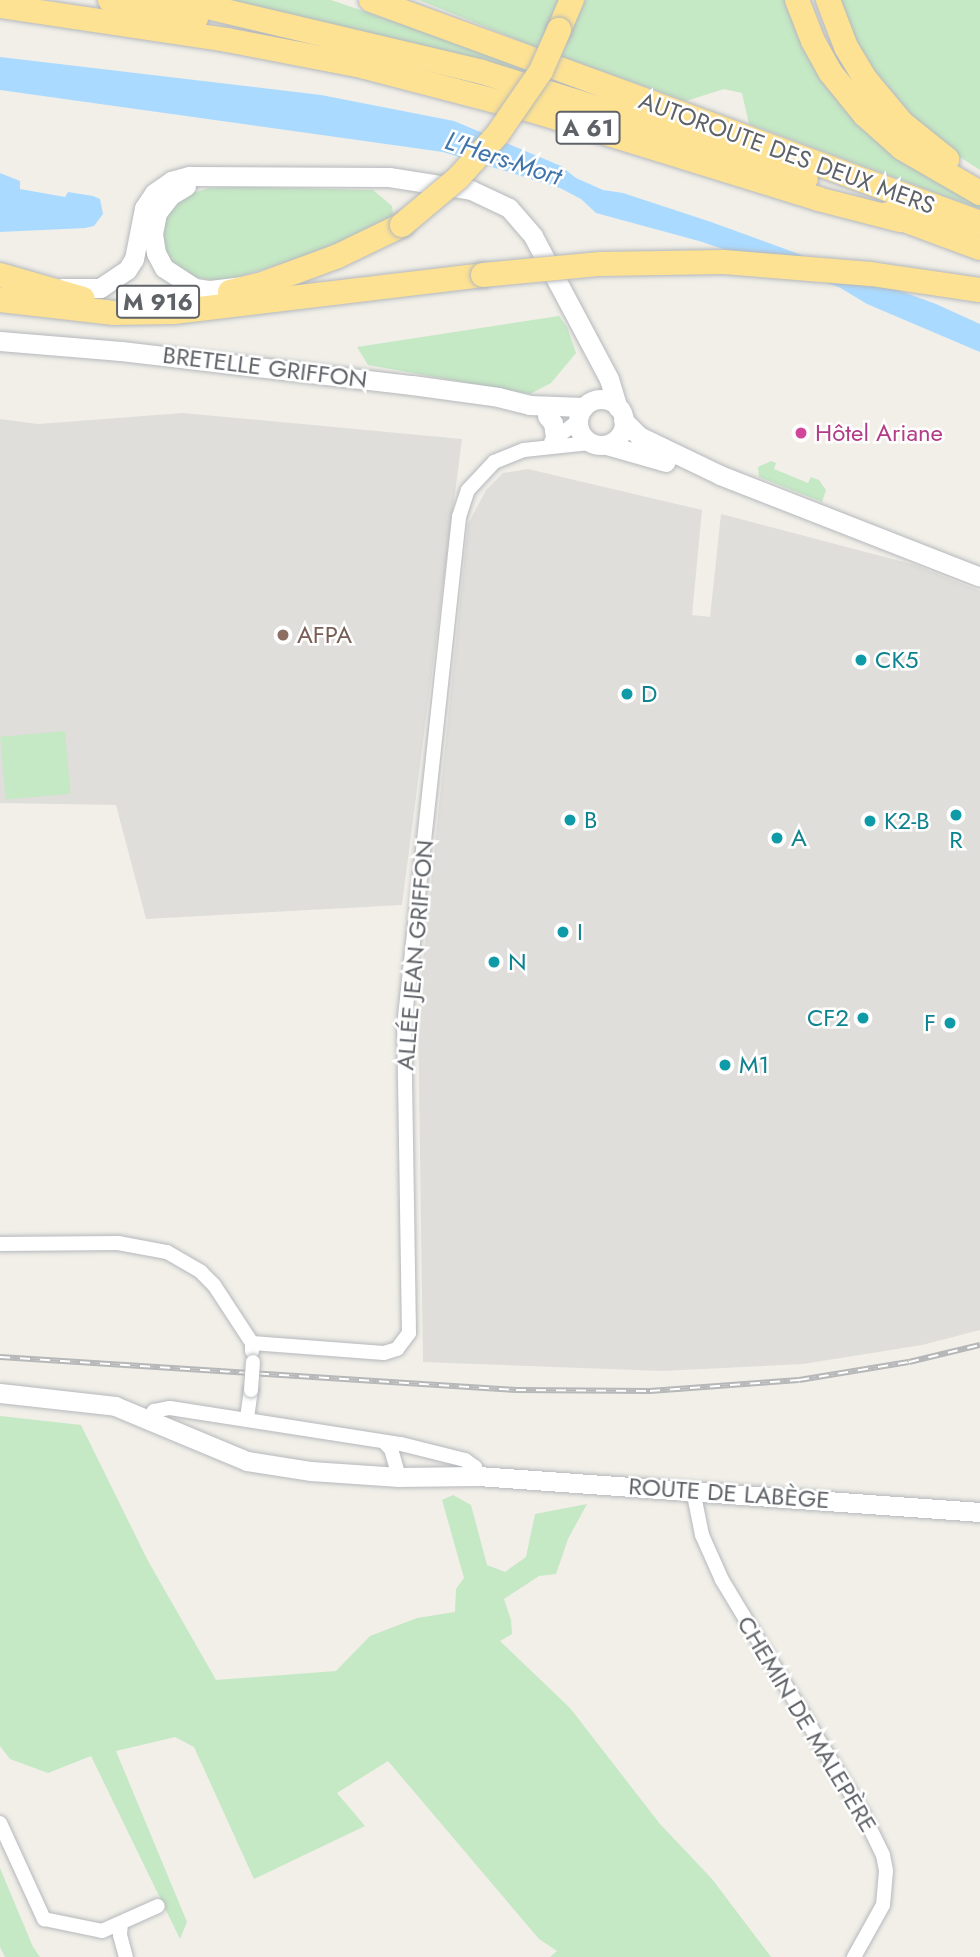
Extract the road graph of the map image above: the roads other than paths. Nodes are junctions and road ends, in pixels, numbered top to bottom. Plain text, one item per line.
1 (110, 0) edge
2 (178, 0) edge
3 (371, 0) edge
4 (572, 0) edge
5 (797, 0) edge
6 (828, 0) edge
7 (0, 6) edge
8 (303, 29) junction
9 (227, 174) junction
10 (980, 180) edge
11 (980, 193) edge
12 (901, 220) junction
13 (980, 223) edge
14 (402, 225) junction
15 (980, 248) edge
16 (0, 275) edge
17 (265, 284) junction
18 (50, 288) junction
19 (980, 290) edge
20 (0, 300) edge
21 (218, 307) junction
22 (0, 341) edge
23 (594, 354) junction
24 (529, 405) junction
25 (621, 414) junction
26 (578, 429) junction
27 (720, 475) junction
28 (980, 577) edge
29 (0, 1244) edge
30 (252, 1343) junction
31 (0, 1393) edge
32 (149, 1418) junction
33 (247, 1418) junction
34 (386, 1444) junction
35 (478, 1476) junction
36 (399, 1477) junction
37 (693, 1490) junction
38 (980, 1511) edge
39 (0, 1823) edge
40 (158, 1906) dead end
41 (121, 1923) junction
42 (126, 1957) edge
43 (854, 1957) edge

1 - 8 highway
2 - 8 highway
3 - 13 highway, AUTOROUTE DES DEUX MERS / A 61
4 - 14 highway, M 916, bridge
5 - 11 highway
6 - 10 highway
7 - 12 highway, A 61
8 - 12 highway
9 - 17 main road
9 - 18 main road
9 - 23 main road
12 - 15 highway, A 61
14 - 17 highway, M 916
14 - 21 highway, M 916
16 - 18 highway, M 916
17 - 18 highway, M 916
19 - 21 highway, bridge
20 - 21 highway, M 916
22 - 24 main road, BRETELLE GRIFFON
23 - 25 main road
23 - 26 main road
24 - 26 main road, BRETELLE GRIFFON
24 - 26 main road, BRETELLE GRIFFON
25 - 26 main road
25 - 26 main road
25 - 27 main road
26 - 27 main road
26 - 30 street, ALLÉE JEAN GRIFFON
27 - 28 main road
29 - 30 street
30 - 33 street, bridge
31 - 32 main road, ROUTE DE LABÈGE
32 - 33 street
32 - 36 main road, ROUTE DE LABÈGE
33 - 34 street
34 - 35 street
34 - 36 street
35 - 36 main road, ROUTE DE LABÈGE
35 - 37 main road, ROUTE DE LABÈGE
37 - 38 main road, ROUTE DE LABÈGE
37 - 43 street, CHEMIN DE MALEPÈRE
39 - 41 street
40 - 41 street
41 - 42 street

